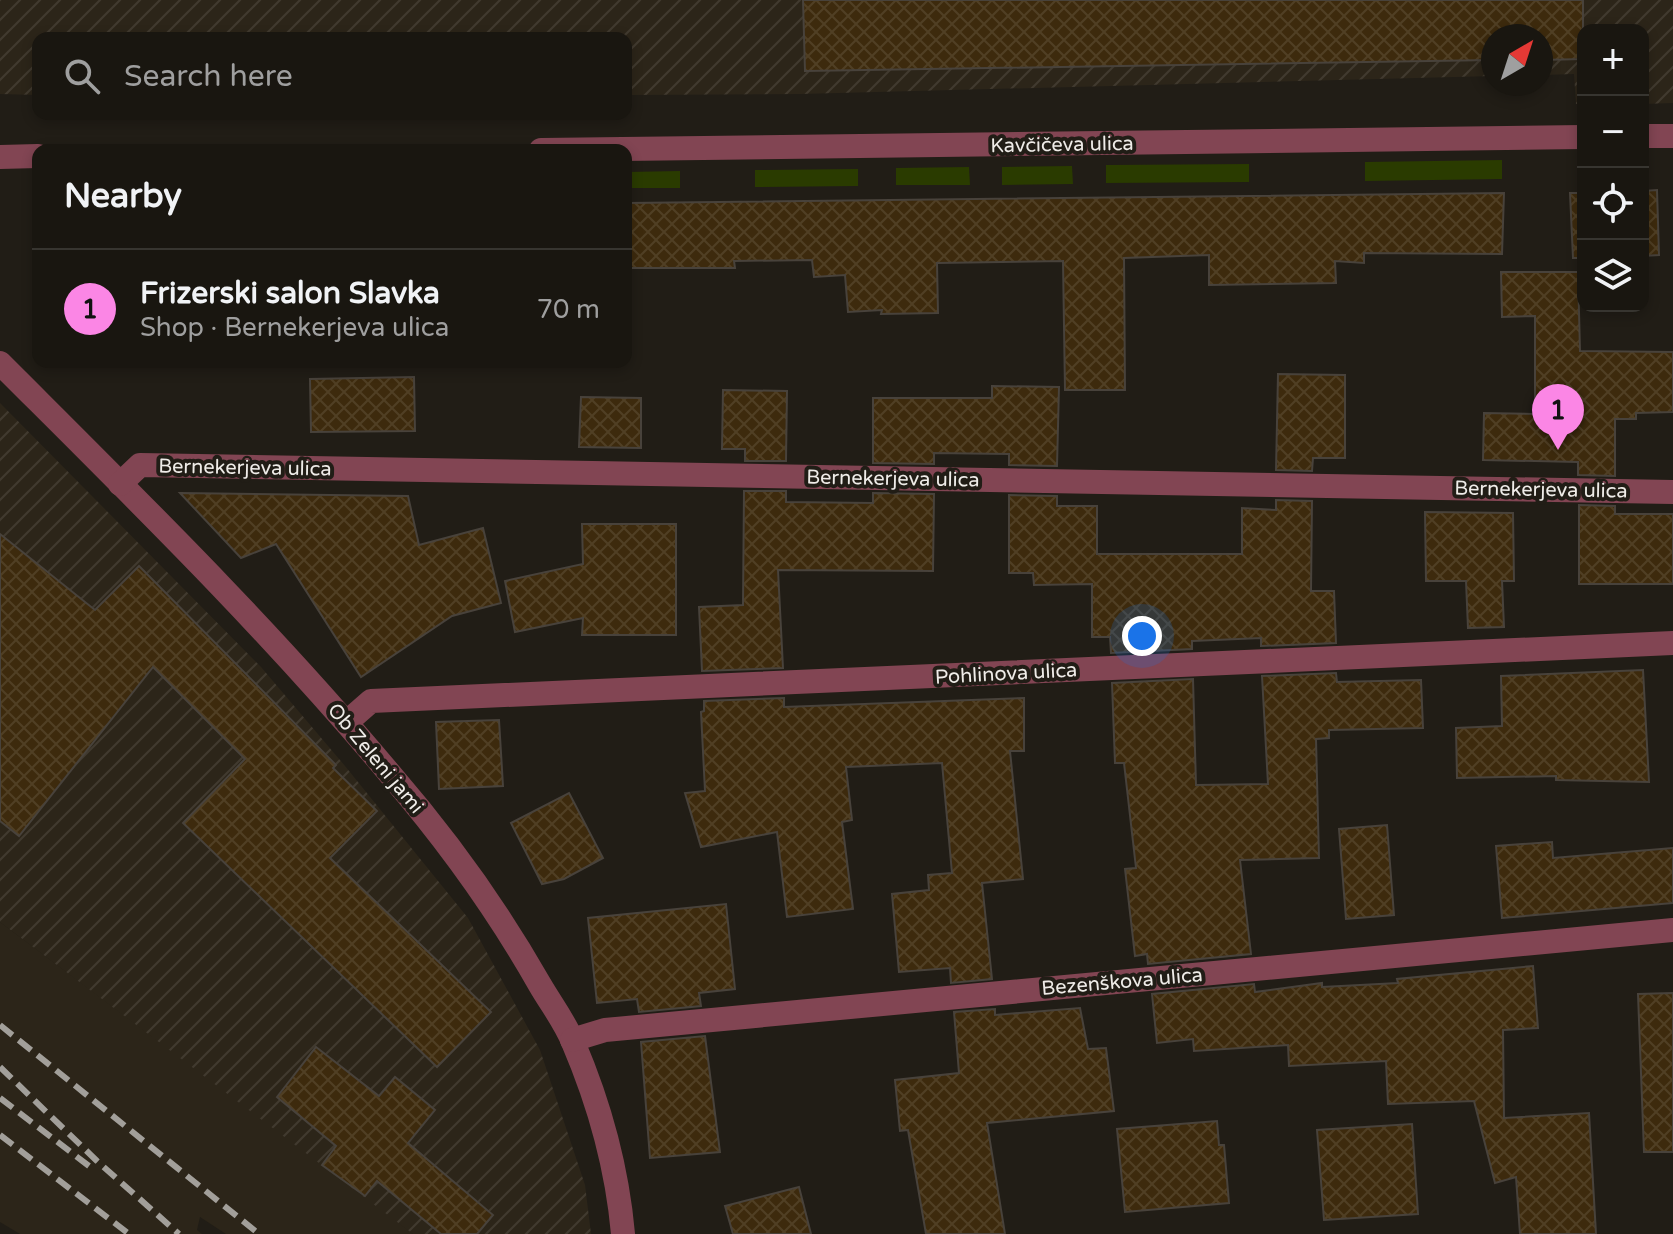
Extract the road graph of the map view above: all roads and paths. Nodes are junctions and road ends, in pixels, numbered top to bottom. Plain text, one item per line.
1 (1649, 136) edge
2 (1673, 136) edge
3 (1577, 137) edge
4 (632, 149) edge
5 (32, 156) edge
6 (0, 157) edge
7 (0, 363) edge
8 (120, 484) junction
9 (1673, 492) edge
10 (1673, 643) edge
11 (347, 722) junction
12 (1673, 930) edge
13 (572, 1040) junction
14 (623, 1234) edge

1 - 2 street
3 - 4 street, Kavčičeva ulica
5 - 6 street
7 - 8 street, Ob Zeleni jami
8 - 9 street, Bernekerjeva ulica
8 - 11 street, Ob Zeleni jami
10 - 11 street, Pohlinova ulica
11 - 13 street, Ob Zeleni jami
12 - 13 street, Bezenškova ulica
13 - 14 street, Ob Zeleni jami

